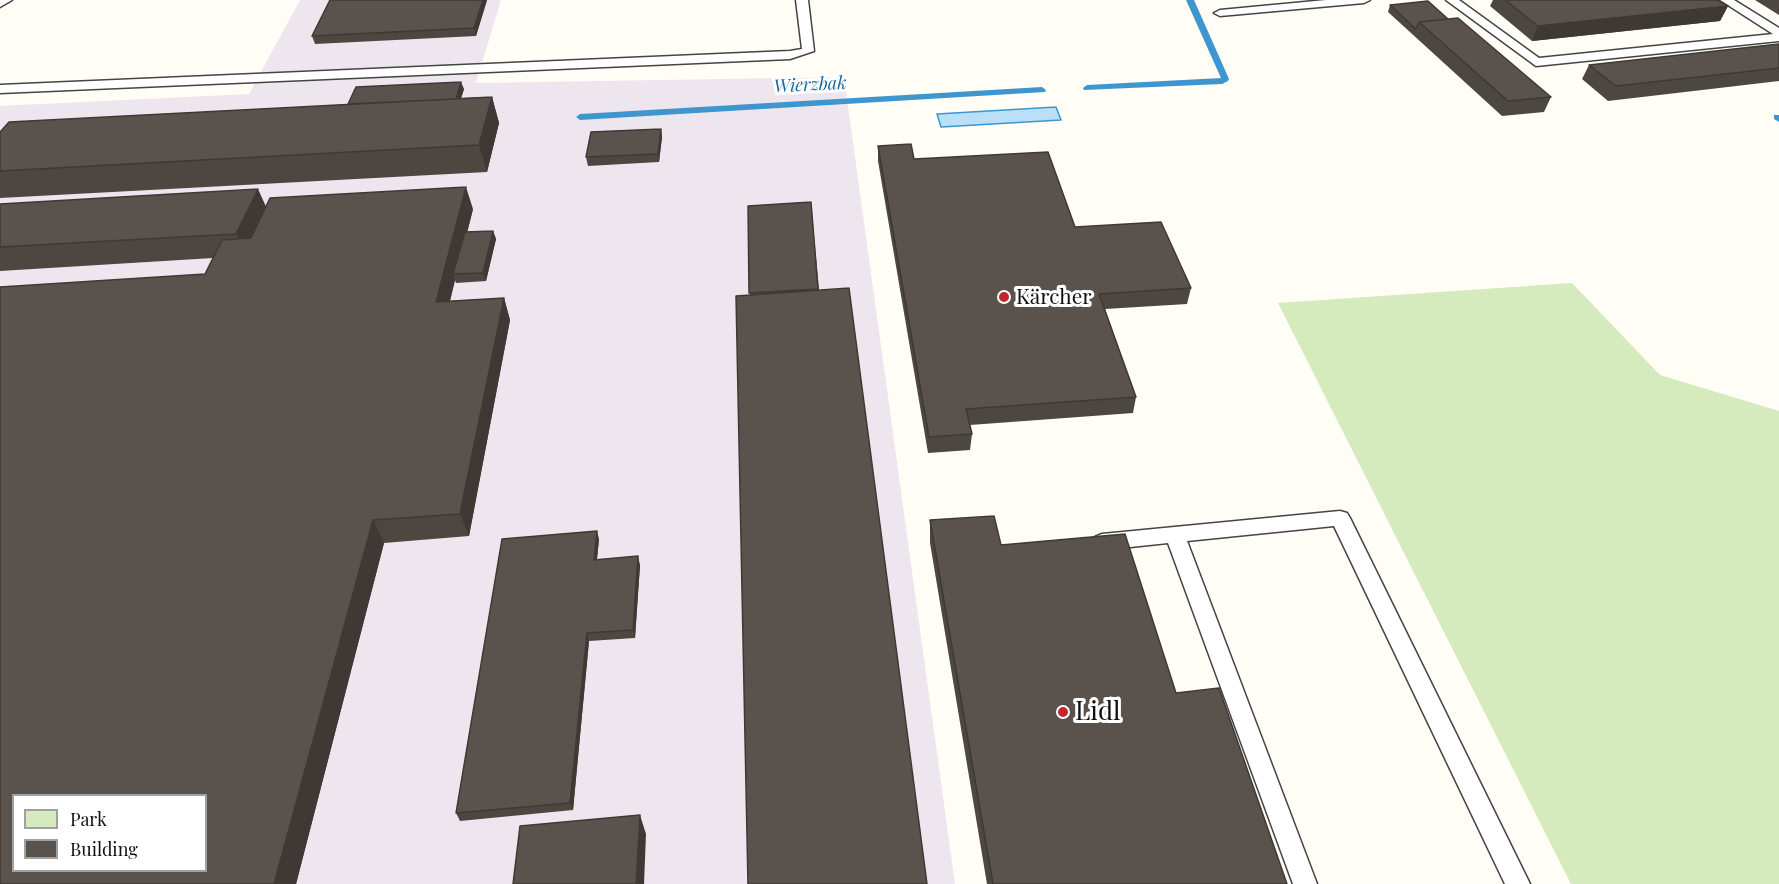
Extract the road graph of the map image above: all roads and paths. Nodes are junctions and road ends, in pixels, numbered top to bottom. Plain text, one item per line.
1 (6, 0) edge
2 (802, 0) edge
3 (1364, 0) edge
4 (1452, 0) edge
5 (1726, 0) edge
6 (0, 4) edge
7 (1220, 13) dead end
8 (1779, 35) edge
9 (0, 89) edge
10 (1174, 535) junction
11 (1082, 543) edge
12 (1305, 884) edge
13 (1518, 884) edge

1 - 6 lane
2 - 9 lane
3 - 7 lane
4 - 8 lane
5 - 8 lane
10 - 11 lane
10 - 12 lane
10 - 13 lane

